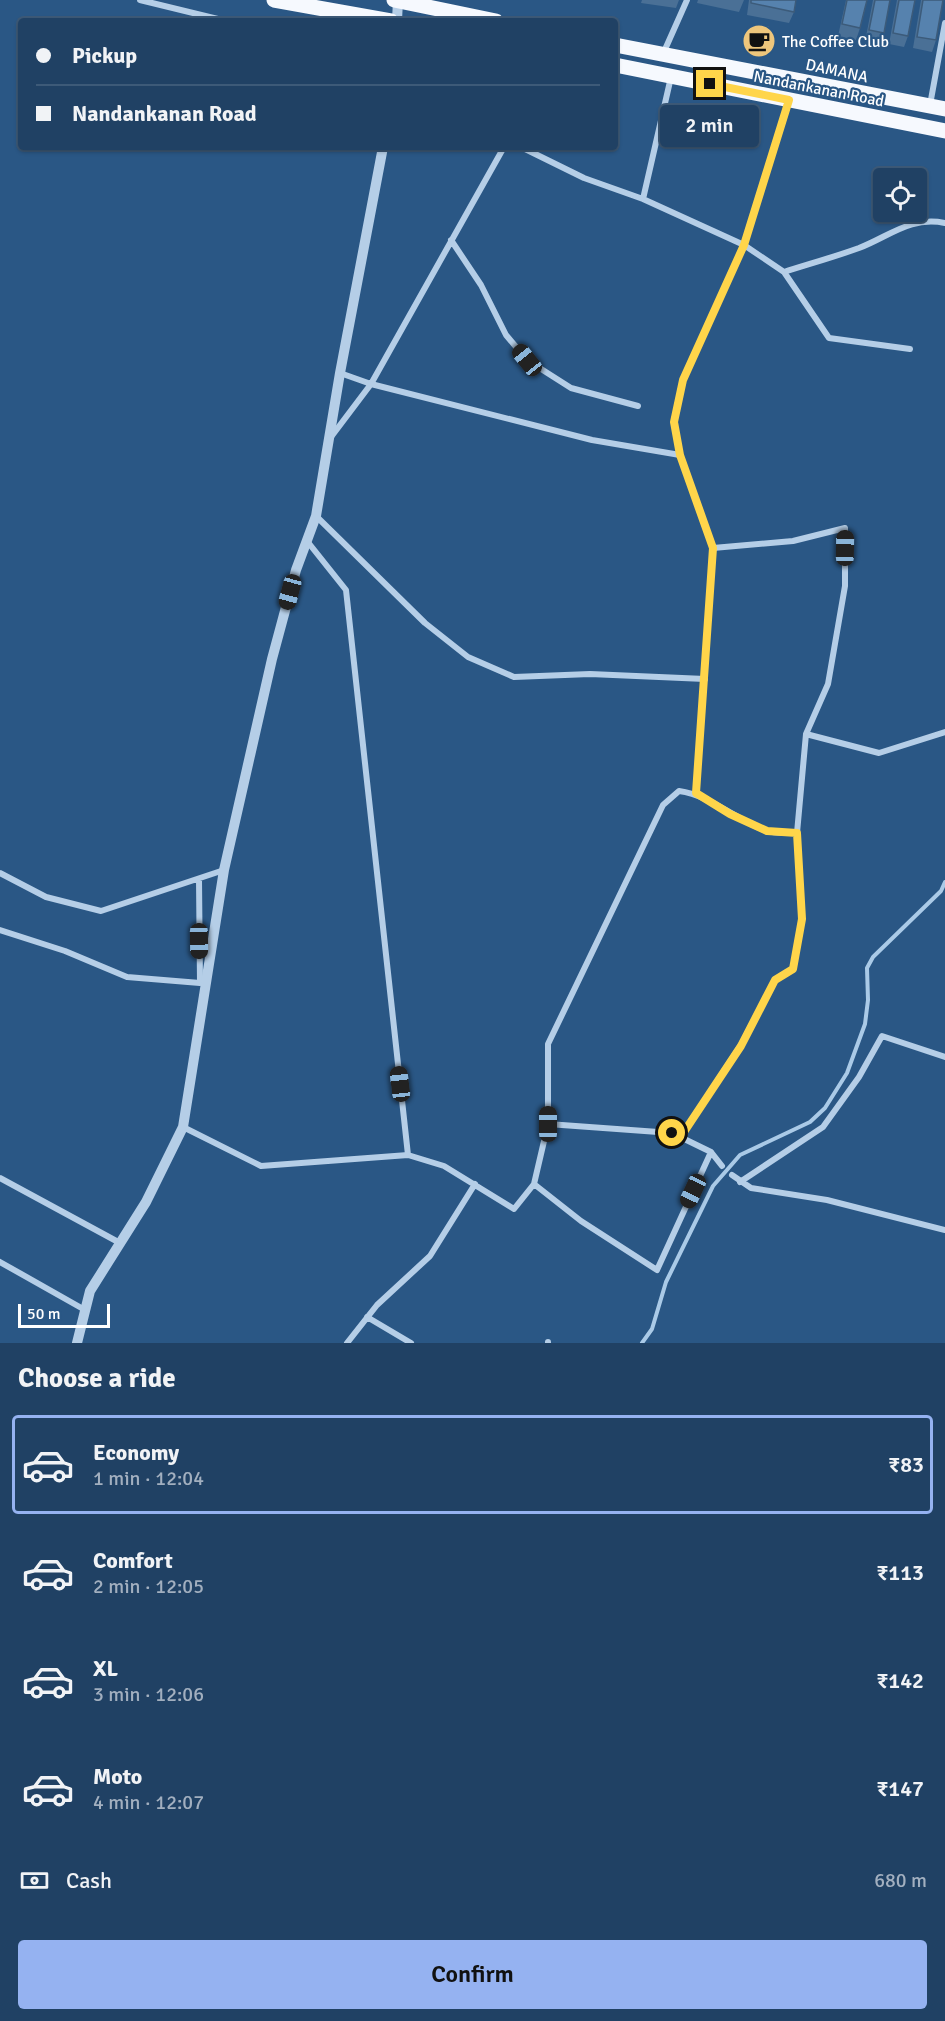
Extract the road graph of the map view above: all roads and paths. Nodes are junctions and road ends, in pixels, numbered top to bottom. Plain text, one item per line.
1 (140, 0) edge
2 (274, 0) edge
3 (398, 0) edge
4 (687, 0) edge
5 (214, 18) edge
6 (374, 18) edge
7 (397, 18) edge
8 (482, 18) edge
9 (945, 23) edge
10 (618, 46) edge
11 (662, 54) junction
12 (618, 66) edge
13 (671, 77) junction
14 (789, 100) junction
15 (937, 107) edge
16 (945, 131) edge
17 (382, 150) edge
18 (502, 150) edge
19 (526, 150) edge
20 (643, 198) junction
21 (945, 223) edge
22 (451, 240) junction
23 (744, 245) junction
24 (784, 272) junction
25 (910, 350) dead end
26 (340, 373) junction
27 (371, 384) junction
28 (638, 406) dead end
29 (331, 437) junction
30 (680, 455) junction
31 (316, 516) junction
32 (307, 541) junction
33 (713, 548) junction
34 (705, 679) junction
35 (945, 732) edge
36 (806, 734) junction
37 (696, 793) junction
38 (797, 833) junction
39 (224, 870) junction
40 (0, 873) edge
41 (199, 879) junction
42 (0, 930) edge
43 (945, 1057) edge
44 (548, 1124) junction
45 (183, 1127) junction
46 (680, 1138) junction
47 (711, 1152) junction
48 (408, 1155) junction
49 (722, 1166) dead end
50 (732, 1175) dead end
51 (0, 1178) edge
52 (741, 1182) junction
53 (475, 1184) junction
54 (534, 1184) junction
55 (945, 1230) edge
56 (120, 1244) junction
57 (0, 1262) edge
58 (85, 1310) junction
59 (367, 1317) junction
60 (77, 1343) edge
61 (347, 1343) edge
62 (411, 1343) edge

1 - 5 street
2 - 6 main road
3 - 7 street
3 - 8 main road
4 - 11 street
9 - 15 street
10 - 11 main road, DAMANA
11 - 15 main road, DAMANA
12 - 13 main road, Nandankanan Road
13 - 14 main road, Nandankanan Road
13 - 20 street
14 - 16 main road, Nandankanan Road
14 - 23 street
17 - 26 street
18 - 22 street
19 - 20 street
20 - 23 street
21 - 24 street
22 - 27 street
22 - 28 street
23 - 24 street
23 - 30 street
24 - 25 street
26 - 27 street
26 - 29 street
27 - 29 street
27 - 30 street
29 - 31 street
30 - 33 street
31 - 32 street
31 - 34 street
32 - 39 street
32 - 48 street
33 - 34 street
33 - 36 street
34 - 37 street
35 - 36 street
36 - 38 street
37 - 38 street
37 - 44 street
38 - 46 street
39 - 41 street
39 - 45 street
40 - 41 street
41 - 42 street
43 - 52 street
44 - 46 street
44 - 54 street
45 - 48 street
45 - 56 street
46 - 47 street
47 - 49 street
47 - 54 street
48 - 53 street
50 - 52 street
51 - 56 street
52 - 55 street
53 - 54 street
53 - 59 street
56 - 58 street
57 - 58 street
58 - 60 street
59 - 61 street
59 - 62 street

